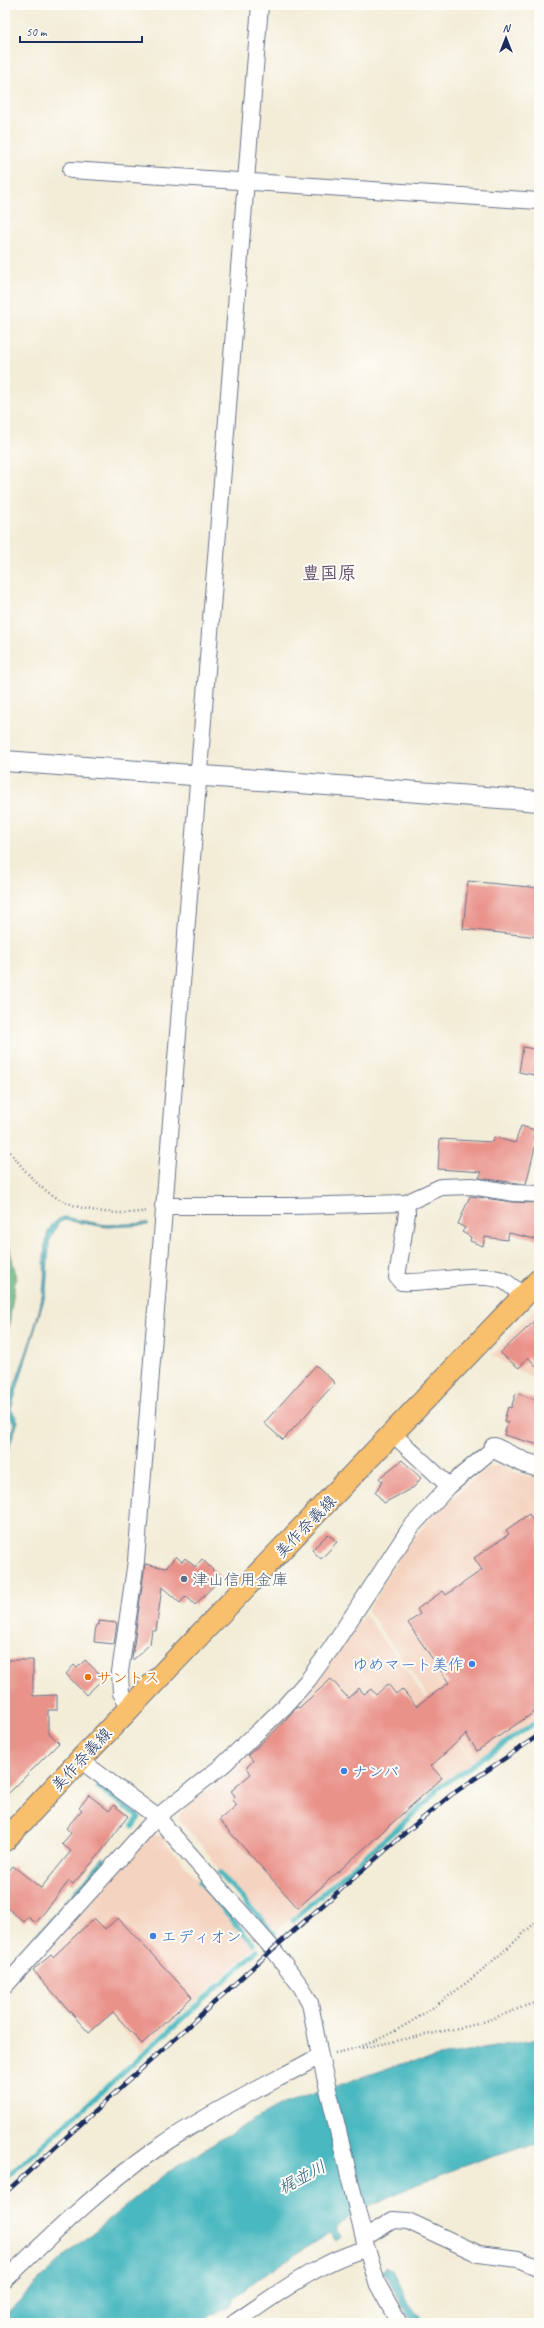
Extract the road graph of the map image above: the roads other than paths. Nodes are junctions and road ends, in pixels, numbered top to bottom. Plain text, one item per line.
1 (260, 5) edge
2 (71, 170) dead end
3 (246, 180) junction
4 (539, 201) edge
5 (5, 761) edge
6 (198, 776) junction
7 (539, 801) edge
8 (539, 1194) edge
9 (406, 1203) junction
10 (163, 1206) junction
11 (539, 1280) edge
12 (524, 1296) junction
13 (393, 1434) junction
14 (494, 1448) joint
15 (539, 1467) edge
16 (449, 1486) junction
17 (130, 1707) junction
18 (80, 1760) junction
19 (157, 1817) junction
20 (5, 1840) edge
21 (5, 1986) edge
22 (321, 2061) junction
23 (364, 2239) junction
24 (539, 2268) edge
25 (5, 2280) edge
26 (234, 2323) edge
27 (399, 2323) edge

1 - 3 street
2 - 3 street
3 - 4 street
3 - 6 street
5 - 6 street
6 - 7 street
6 - 10 street
8 - 9 street
9 - 10 street
9 - 12 street
10 - 17 street
11 - 12 main road, 美作奈義線
12 - 13 main road, 美作奈義線
13 - 16 street
13 - 17 main road, 美作奈義線
14 - 15 street
14 - 16 street
16 - 19 street
17 - 18 main road, 美作奈義線
18 - 19 street
18 - 20 main road, 美作奈義線
19 - 21 street
19 - 22 street
22 - 23 street
22 - 25 street
23 - 24 street
23 - 26 street
23 - 27 street

